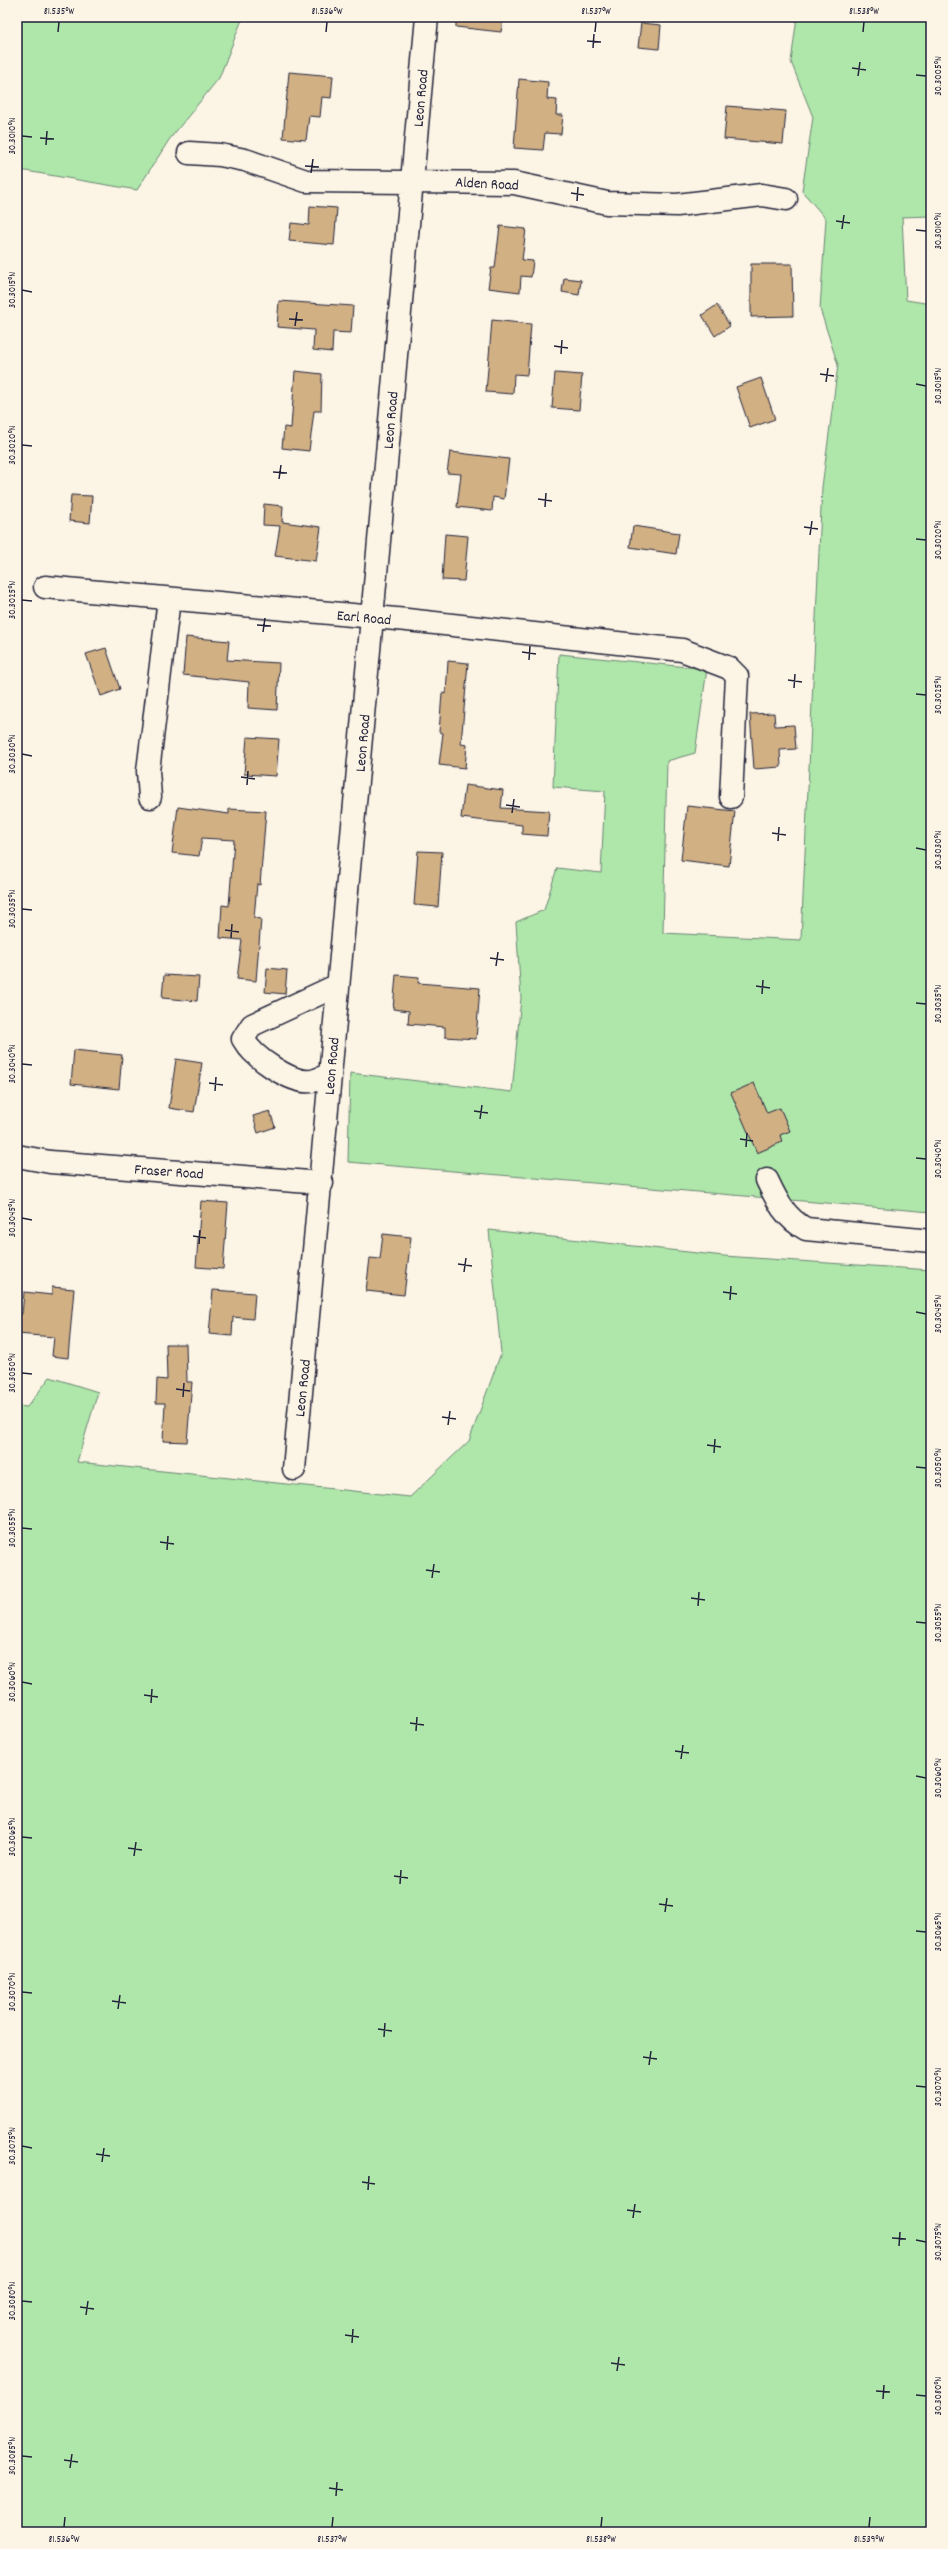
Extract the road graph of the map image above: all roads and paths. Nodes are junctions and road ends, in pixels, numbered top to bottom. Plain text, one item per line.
1 (427, 17) edge
2 (189, 153) dead end
3 (412, 181) junction
4 (786, 199) dead end
5 (45, 587) dead end
6 (169, 599) junction
7 (374, 619) junction
8 (150, 797) dead end
9 (731, 798) dead end
10 (338, 985) junction
11 (330, 1074) junction
12 (17, 1156) edge
13 (767, 1180) dead end
14 (322, 1183) junction
15 (931, 1241) edge
16 (294, 1469) dead end

1 - 3 street, Leon Road
2 - 3 street, Alden Road
3 - 4 street, Alden Road
3 - 7 street, Leon Road
5 - 6 street, Earl Road
6 - 7 street, Earl Road
6 - 8 street
7 - 9 street, Earl Road
7 - 10 street, Leon Road
10 - 11 street, Leon Road
10 - 11 street
11 - 14 street, Leon Road
12 - 14 street, Fraser Road
13 - 15 street
14 - 16 street, Leon Road

